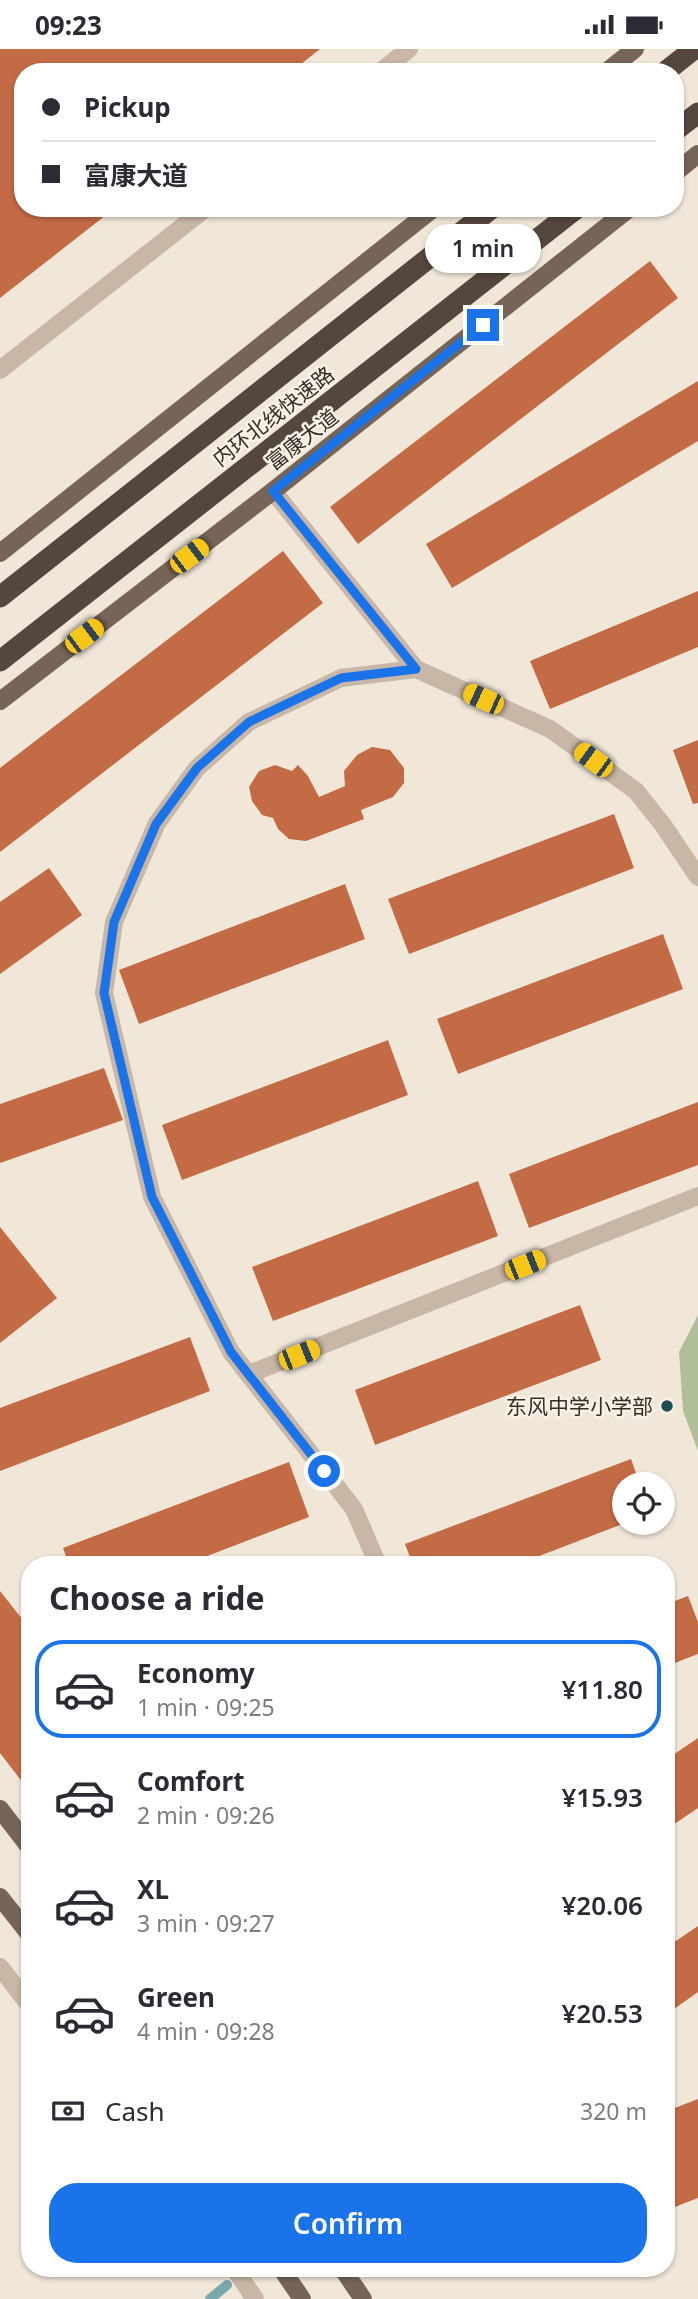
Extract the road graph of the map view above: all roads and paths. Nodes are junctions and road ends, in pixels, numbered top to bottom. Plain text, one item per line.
1 (410, 49) edge
2 (635, 49) edge
3 (694, 49) edge
4 (392, 63) edge
5 (618, 63) edge
6 (676, 63) edge
7 (698, 113) edge
8 (684, 124) edge
9 (698, 154) edge
10 (684, 165) edge
11 (195, 217) edge
12 (423, 217) edge
13 (481, 217) edge
14 (565, 217) edge
15 (619, 217) edge
16 (0, 370) edge
17 (273, 491) junction
18 (0, 553) edge
19 (0, 597) edge
20 (0, 661) edge
21 (416, 669) junction
22 (0, 701) edge
23 (698, 877) edge
24 (698, 1196) edge
25 (249, 1374) junction
26 (374, 1556) edge
27 (0, 1809) edge
28 (21, 1836) edge
29 (0, 1897) edge
30 (21, 1924) edge
31 (0, 1967) edge
32 (21, 1994) edge
33 (240, 2277) edge
34 (287, 2277) edge
35 (348, 2277) edge
36 (255, 2299) edge
37 (302, 2299) edge
38 (363, 2299) edge

1 - 4 street
2 - 5 main road
3 - 6 highway
7 - 8 highway
9 - 10 main road
11 - 16 street
12 - 18 main road
13 - 19 highway, 内环北线快速路
14 - 20 highway, 内环北线快速路
15 - 17 main road, 富康大道
17 - 21 street
17 - 22 main road, 富康大道
21 - 23 street
21 - 25 street
24 - 25 street
25 - 26 street
27 - 28 main road
29 - 30 main road
31 - 32 street
33 - 36 street
34 - 37 main road
35 - 38 main road

